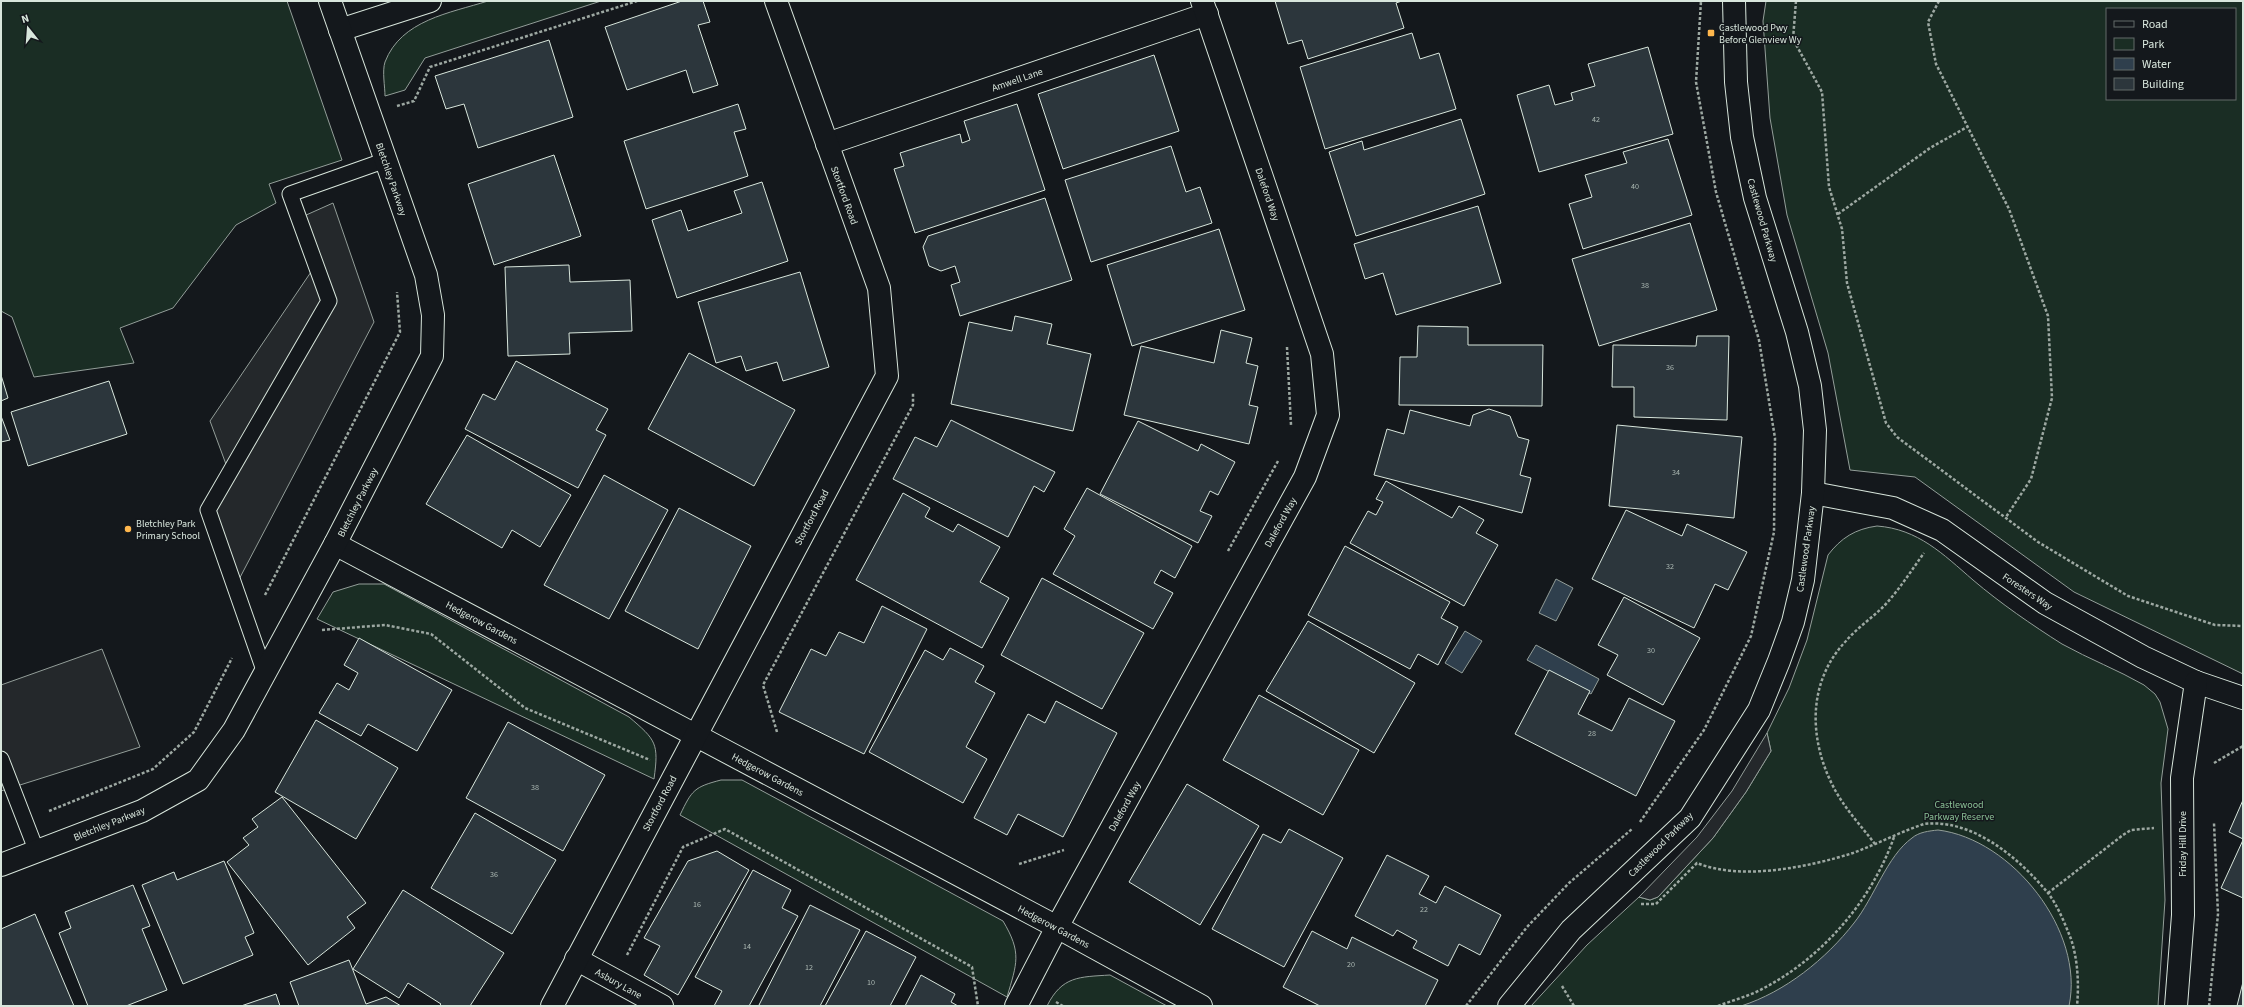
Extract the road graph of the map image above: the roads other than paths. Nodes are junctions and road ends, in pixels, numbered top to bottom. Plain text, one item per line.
1 (330, 1) edge
2 (430, 1) edge
3 (776, 1) edge
4 (1734, 1) edge
5 (1204, 8) edge
6 (340, 30) junction
7 (827, 144) junction
8 (386, 160) junction
9 (1813, 493) junction
10 (335, 544) junction
11 (265, 673) junction
12 (2196, 682) junction
13 (2243, 698) edge
14 (695, 736) junction
15 (1, 759) edge
16 (37, 852) junction
17 (1, 865) edge
18 (1057, 927) junction
19 (576, 959) junction
20 (552, 1006) edge
21 (662, 1006) edge
22 (1016, 1006) edge
23 (1201, 1006) edge
24 (1509, 1006) edge
25 (2176, 1006) edge

1 - 6 street, Bletchley Parkway
2 - 6 street
3 - 7 street, Stortford Road
4 - 9 street, Castlewood Parkway
5 - 7 street, Amwell Lane
5 - 18 street, Daleford Way
6 - 8 street, Bletchley Parkway
7 - 14 street, Stortford Road
8 - 10 street, Bletchley Parkway
8 - 11 lane
9 - 12 street, Foresters Way
9 - 24 street, Castlewood Parkway
10 - 11 street, Bletchley Parkway
10 - 14 street, Hedgerow Gardens
11 - 16 street, Bletchley Parkway
12 - 13 street, Foresters Way
12 - 25 street, Friday Hill Drive
14 - 18 street, Hedgerow Gardens
14 - 19 street, Stortford Road
15 - 16 lane
16 - 17 street, Bletchley Parkway
18 - 22 street, Daleford Way
18 - 23 street, Hedgerow Gardens
19 - 20 street, Stortford Road
19 - 21 street, Asbury Lane

